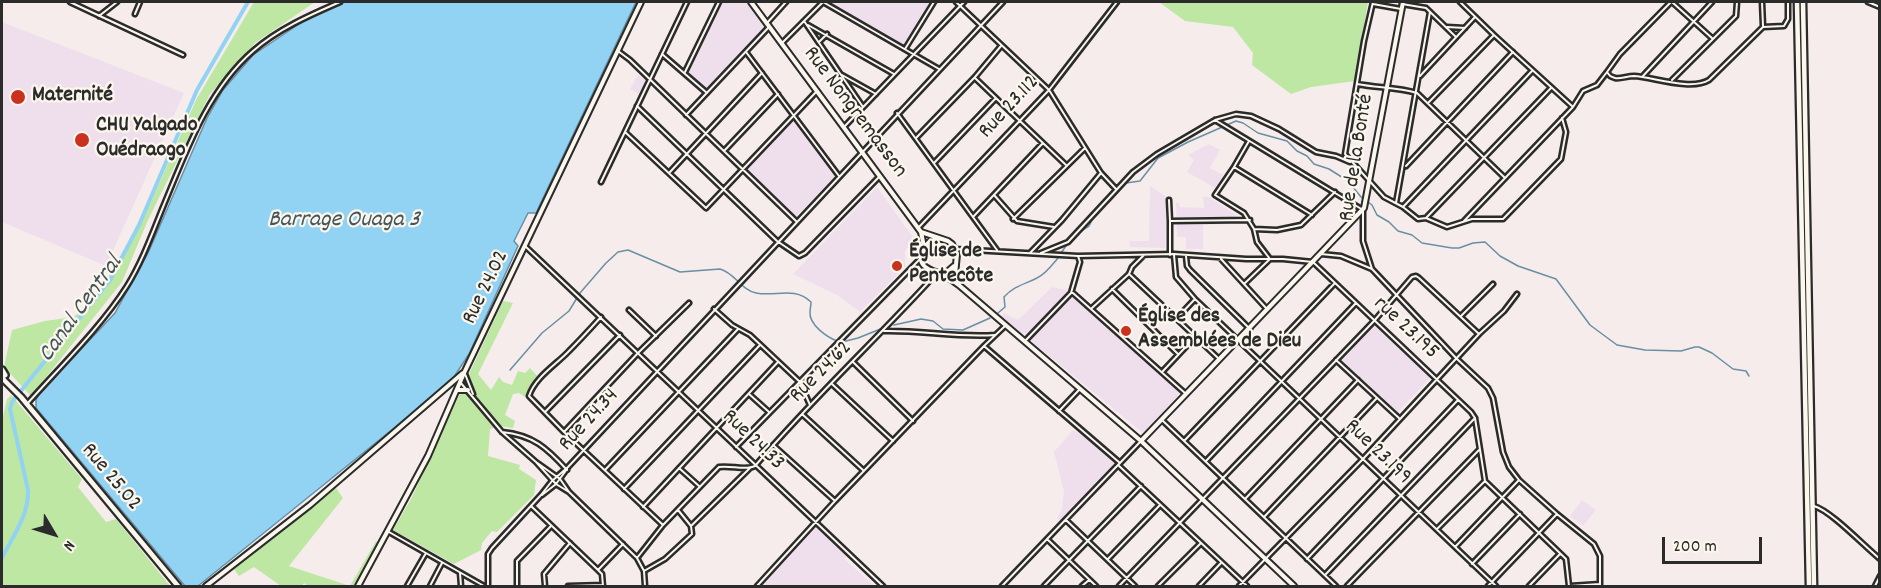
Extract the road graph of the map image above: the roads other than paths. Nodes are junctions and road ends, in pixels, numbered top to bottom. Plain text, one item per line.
1 (70, 2) edge
2 (117, 2) edge
3 (140, 2) edge
4 (340, 2) edge
5 (641, 2) edge
6 (687, 2) edge
7 (719, 2) edge
8 (751, 2) edge
9 (786, 2) edge
10 (934, 2) edge
11 (956, 2) edge
12 (964, 2) edge
13 (1003, 2) edge
14 (1117, 2) edge
15 (1460, 2) edge
16 (1672, 2) edge
17 (1712, 2) edge
18 (1737, 2) edge
19 (1762, 2) edge
20 (1788, 2) edge
21 (1797, 2) edge
22 (1803, 2) edge
23 (1868, 2) edge
24 (1373, 3) edge
25 (961, 5) junction
26 (1402, 5) edge
27 (1880, 7) edge
28 (1430, 12) junction
29 (135, 14) dead end
30 (99, 16) junction
31 (1475, 17) junction
32 (1694, 21) junction
33 (805, 22) junction
34 (981, 24) junction
35 (768, 25) junction
36 (1445, 26) junction
37 (1763, 27) junction
38 (1465, 28) junction
39 (827, 34) junction
40 (1494, 35) junction
41 (1456, 37) junction
42 (1713, 39) junction
43 (819, 42) junction
44 (782, 43) junction
45 (1001, 46) junction
46 (904, 49) junction
47 (618, 50) junction
48 (746, 52) junction
49 (1513, 52) junction
50 (662, 54) junction
51 (914, 54) junction
52 (183, 55) dead end
53 (939, 69) junction
54 (1532, 70) junction
55 (685, 72) junction
56 (1607, 72) junction
57 (762, 73) junction
58 (841, 74) junction
59 (894, 74) junction
60 (1420, 76) junction
61 (975, 77) junction
62 (1642, 78) junction
63 (650, 79) junction
64 (1671, 81) junction
65 (1357, 84) junction
66 (1386, 88) junction
67 (1551, 88) junction
68 (1049, 90) junction
69 (817, 91) junction
70 (706, 93) junction
71 (876, 93) junction
72 (1417, 93) junction
73 (778, 94) junction
74 (996, 98) junction
75 (1428, 103) junction
76 (638, 106) junction
77 (863, 107) junction
78 (1573, 107) junction
79 (897, 113) junction
80 (686, 115) junction
81 (794, 115) junction
82 (1562, 118) junction
83 (1019, 120) junction
84 (1217, 121) junction
85 (1448, 122) junction
86 (844, 127) junction
87 (625, 132) junction
88 (705, 133) junction
89 (915, 139) junction
90 (1249, 141) junction
91 (1466, 141) junction
92 (1043, 143) junction
93 (1085, 148) junction
94 (724, 151) junction
95 (862, 151) junction
96 (687, 153) junction
97 (1484, 158) junction
98 (934, 163) junction
99 (1353, 164) junction
100 (1066, 165) junction
101 (1234, 166) junction
102 (1404, 168) junction
103 (742, 169) junction
104 (669, 172) junction
105 (1101, 173) junction
106 (839, 176) junction
107 (880, 176) junction
108 (1505, 178) junction
109 (601, 182) dead end
110 (1370, 182) junction
111 (723, 189) junction
112 (1116, 189) junction
113 (953, 190) junction
114 (1335, 192) junction
115 (994, 195) junction
116 (1168, 200) dead end
117 (1396, 203) junction
118 (1403, 207) junction
119 (1364, 208) junction
120 (1312, 214) junction
121 (973, 217) junction
122 (1013, 219) junction
123 (1425, 219) junction
124 (1250, 220) junction
125 (796, 221) junction
126 (1170, 221) junction
127 (1464, 221) junction
128 (1054, 227) junction
129 (1254, 229) junction
130 (919, 230) junction
131 (938, 239) junction
132 (777, 241) junction
133 (525, 246) junction
134 (924, 247) junction
135 (955, 249) junction
136 (997, 250) junction
137 (1030, 253) junction
138 (1038, 254) junction
139 (1172, 254) junction
140 (1320, 254) junction
141 (1144, 255) junction
142 (1078, 256) junction
143 (1186, 256) junction
144 (921, 257) junction
145 (1221, 258) junction
146 (1270, 259) junction
147 (1313, 262) junction
148 (954, 265) junction
149 (1372, 269) junction
150 (939, 274) junction
151 (1129, 274) junction
152 (1335, 283) junction
153 (1244, 284) junction
154 (1492, 284) dead end
155 (960, 286) junction
156 (1112, 289) junction
157 (1071, 293) junction
158 (1517, 294) dead end
159 (1396, 296) junction
160 (1195, 299) junction
161 (689, 303) dead end
162 (1356, 303) junction
163 (1092, 308) junction
164 (714, 309) junction
165 (629, 310) dead end
166 (1268, 310) junction
167 (601, 316) junction
168 (1461, 316) junction
169 (1178, 318) junction
170 (1374, 321) junction
171 (1005, 326) junction
172 (738, 329) junction
173 (1250, 329) junction
174 (884, 331) junction
175 (1479, 334) junction
176 (620, 335) junction
177 (995, 335) junction
178 (656, 336) junction
179 (1196, 336) junction
180 (1238, 341) junction
181 (1024, 342) junction
182 (760, 345) junction
183 (984, 346) junction
184 (638, 353) junction
185 (1178, 354) junction
186 (1457, 359) junction
187 (1220, 360) junction
188 (1336, 360) junction
189 (778, 362) junction
190 (853, 362) junction
191 (1260, 363) junction
192 (656, 371) junction
193 (1162, 372) junction
194 (464, 373) junction
195 (2, 375) edge
196 (1358, 380) junction
197 (1437, 380) junction
198 (1281, 381) junction
199 (460, 382) junction
200 (800, 382) junction
201 (832, 384) junction
202 (458, 390) junction
203 (468, 390) junction
204 (1079, 390) junction
205 (679, 392) junction
206 (748, 394) junction
207 (1186, 394) junction
208 (474, 396) junction
209 (1377, 398) junction
210 (1299, 399) junction
211 (1458, 400) junction
212 (27, 404) junction
213 (810, 405) junction
214 (698, 410) junction
215 (1059, 411) junction
216 (544, 413) junction
217 (770, 413) junction
218 (802, 414) junction
219 (1474, 418) junction
220 (1320, 419) junction
221 (1400, 419) junction
222 (1162, 420) junction
223 (913, 421) junction
224 (716, 428) junction
225 (502, 432) junction
226 (564, 432) junction
227 (1341, 438) junction
228 (893, 441) junction
229 (1141, 441) junction
230 (1184, 441) junction
231 (773, 445) junction
232 (736, 447) junction
233 (583, 450) junction
234 (1479, 450) junction
235 (1363, 459) junction
236 (1206, 461) junction
237 (536, 462) junction
238 (1119, 464) junction
239 (756, 466) junction
240 (567, 468) junction
241 (679, 468) junction
242 (750, 468) junction
243 (605, 470) junction
244 (864, 471) junction
245 (559, 477) junction
246 (1224, 479) junction
247 (1383, 479) junction
248 (1519, 480) junction
249 (552, 481) junction
250 (1485, 481) junction
251 (555, 484) junction
252 (699, 486) junction
253 (1141, 486) junction
254 (624, 489) junction
255 (569, 492) junction
256 (541, 495) junction
257 (1401, 496) junction
258 (1502, 498) junction
259 (1245, 499) junction
260 (1203, 500) junction
261 (835, 501) junction
262 (1160, 505) junction
263 (531, 506) junction
264 (1812, 506) junction
265 (643, 507) junction
266 (678, 510) junction
267 (1419, 513) junction
268 (1520, 514) junction
269 (1557, 514) junction
270 (1264, 517) junction
271 (1065, 520) junction
272 (816, 522) junction
273 (1180, 523) junction
274 (663, 525) junction
275 (551, 526) junction
276 (691, 526) junction
277 (1437, 530) junction
278 (389, 532) junction
279 (1539, 533) junction
280 (1286, 538) junction
281 (1047, 539) junction
282 (1088, 542) junction
283 (570, 543) junction
284 (1201, 543) junction
285 (623, 544) junction
286 (1455, 547) junction
287 (426, 554) junction
288 (1560, 554) junction
289 (637, 558) junction
290 (1265, 558) junction
291 (1307, 559) junction
292 (1880, 559) edge
293 (1070, 560) junction
294 (1108, 560) junction
295 (442, 563) junction
296 (1221, 563) junction
297 (1472, 564) junction
298 (598, 570) junction
299 (644, 571) junction
300 (460, 573) junction
301 (1325, 575) junction
302 (1880, 576) edge
303 (1127, 578) junction
304 (1089, 580) junction
305 (1243, 583) junction
306 (1492, 583) junction
307 (1600, 585) edge
308 (178, 586) edge
309 (206, 586) edge
310 (358, 586) edge
311 (407, 586) edge
312 (430, 586) edge
313 (461, 586) edge
314 (484, 586) edge
315 (488, 586) edge
316 (517, 586) edge
317 (545, 586) edge
318 (568, 586) edge
319 (576, 586) edge
320 (603, 586) edge
321 (645, 586) edge
322 (757, 586) edge
323 (883, 586) edge
324 (1002, 586) edge
325 (1044, 586) edge
326 (1082, 586) edge
327 (1096, 586) edge
328 (1119, 586) edge
329 (1135, 586) edge
330 (1158, 586) edge
331 (1199, 586) edge
332 (1239, 586) edge
333 (1247, 586) edge
334 (1294, 586) edge
335 (1336, 586) edge
336 (1347, 586) edge
337 (1488, 586) edge
338 (1496, 586) edge
339 (1529, 586) edge
340 (1569, 586) edge
341 (1809, 586) edge
342 (1814, 586) edge
343 (1875, 586) edge

1 - 30 street
2 - 30 street
3 - 29 street
4 - 212 street
5 - 47 street, Rue 24.02
6 - 50 street
7 - 55 street
8 - 35 street, Rue Nongremasson
9 - 35 street
10 - 46 street
11 - 25 street
12 - 25 street
13 - 34 street
14 - 68 street, Rue 23.112
15 - 31 street
16 - 32 street
16 - 56 street
17 - 32 street
18 - 42 street
19 - 37 street
20 - 37 street
21 - 341 main road
22 - 264 main road
23 - 27 street
24 - 26 street
24 - 65 street
25 - 34 street
25 - 51 street
26 - 28 street
26 - 66 street, Rue de la Bonté
28 - 36 street
28 - 60 street
30 - 52 street
31 - 38 street
31 - 40 street
32 - 42 street
32 - 62 street
33 - 39 street
33 - 43 street
33 - 44 street
33 - 46 street
34 - 45 street
34 - 53 street
35 - 44 street, Rue Nongremasson
35 - 48 street
36 - 38 street
36 - 41 street
37 - 64 street
38 - 41 street
39 - 43 street
39 - 59 street
40 - 49 street
40 - 75 street
41 - 60 street
42 - 64 street
43 - 58 street
44 - 69 street, Rue Nongremasson
45 - 61 street
45 - 68 street
46 - 51 street
47 - 63 street
47 - 133 street, Rue 24.02
48 - 57 street
48 - 70 street
49 - 54 street
49 - 85 street
50 - 55 street
50 - 63 street
51 - 53 street
51 - 59 street
53 - 79 street
54 - 67 street
54 - 91 street
55 - 70 street
56 - 62 street
56 - 78 street
57 - 73 street
57 - 88 street
58 - 71 street
58 - 77 street
59 - 71 street
60 - 72 street
61 - 74 street
61 - 89 street
62 - 64 street
63 - 76 street
63 - 80 street
65 - 66 street
65 - 99 street
66 - 72 street
66 - 110 street, Rue de la Bonté
67 - 78 street
67 - 97 street
68 - 83 street, Rue 23.112
68 - 93 street
69 - 81 street
69 - 86 street, Rue Nongremasson
70 - 80 street
71 - 77 street
72 - 75 street
72 - 102 street
73 - 81 street
73 - 94 street
74 - 83 street
74 - 98 street
75 - 85 street
76 - 87 street
76 - 96 street
77 - 86 street
78 - 82 street
79 - 89 street
79 - 95 street
80 - 88 street
81 - 103 street
81 - 106 street
82 - 108 street
82 - 127 street
83 - 92 street
83 - 113 street, Rue 23.112
84 - 90 street
84 - 99 street
84 - 112 street
85 - 91 street
85 - 102 street
86 - 95 street, Rue Nongremasson
87 - 104 street
87 - 109 street
88 - 94 street
88 - 96 street
89 - 98 street
90 - 101 street
90 - 114 street
91 - 97 street
91 - 118 street
92 - 100 street
92 - 115 street
93 - 100 street
93 - 105 street
94 - 103 street
95 - 106 street
95 - 107 street, Rue Nongremasson
96 - 104 street
96 - 111 street
97 - 108 street
97 - 123 street
98 - 113 street
99 - 110 street
100 - 122 street
101 - 120 street
101 - 124 street
102 - 117 street
103 - 111 street
103 - 125 street
104 - 111 street
105 - 112 street
105 - 128 street
106 - 125 street
107 - 130 street, Rue Nongremasson
107 - 132 street
108 - 127 street
110 - 117 street
110 - 119 street, Rue de la Bonté
111 - 132 street
112 - 138 street
113 - 121 street
113 - 130 street, Rue 23.112
114 - 119 street
114 - 120 street
115 - 121 street
115 - 122 street
116 - 126 street, Rue 23.199
117 - 118 street
118 - 123 street
119 - 140 street
119 - 149 street, Rue de la Bonté
120 - 129 street
121 - 136 street
122 - 128 street
123 - 127 street
124 - 126 street
124 - 129 street
125 - 132 street
126 - 139 street, Rue 23.199
128 - 137 street
129 - 146 street
130 - 131 street
130 - 134 street, Rue Nongremasson
131 - 134 street
131 - 135 street
132 - 164 street, Rue 24.34
133 - 167 street, Rue 24.33
133 - 194 street, Rue 24.02
134 - 144 street
135 - 136 street
135 - 148 street
136 - 137 street
137 - 138 street
138 - 142 street
139 - 141 street
139 - 143 street
139 - 160 street, Rue 23.199
140 - 147 street
140 - 149 street
141 - 142 street
141 - 151 street
142 - 157 street
143 - 145 street
143 - 173 street
144 - 150 street
144 - 200 street
145 - 146 street
145 - 153 street
146 - 147 street
146 - 153 street
147 - 152 street, rue 23.195
147 - 166 street
148 - 150 street
148 - 155 street
149 - 159 street, Rue de la Bonté
150 - 155 street
150 - 174 street, Rue 24.62
151 - 156 street
151 - 169 street
152 - 162 street, rue 23.195
152 - 191 street
153 - 166 street
154 - 168 street
155 - 171 street
156 - 163 street
156 - 185 street
157 - 163 street
157 - 181 street
158 - 175 street
159 - 168 street
159 - 170 street
159 - 186 street, Rue de la Bonté
160 - 169 street
160 - 180 street, Rue 23.199
161 - 178 street
162 - 170 street, rue 23.195
162 - 198 street
163 - 193 street
164 - 172 street
164 - 192 street, Rue 24.34
165 - 178 street
166 - 173 street
167 - 176 street, Rue 24.33
167 - 216 street
168 - 175 street
169 - 179 street
170 - 188 street
170 - 197 street, rue 23.195
171 - 177 street
171 - 181 street
172 - 182 street
172 - 205 street
173 - 180 street
174 - 177 street
174 - 190 street, Rue 24.62
175 - 186 street
176 - 184 street, Rue 24.33
176 - 216 street
177 - 183 street
178 - 184 street
179 - 185 street
179 - 187 street
180 - 187 street
180 - 191 street, Rue 23.199
181 - 204 street
182 - 189 street
182 - 214 street
183 - 215 street
183 - 223 street
184 - 192 street, Rue 24.33
184 - 226 street
185 - 193 street
186 - 197 street
186 - 248 street, Rue de la Bonté
187 - 207 street
188 - 196 street
188 - 210 street
189 - 200 street
189 - 206 street
190 - 201 street, Rue 24.62
190 - 223 street
191 - 198 street, Rue 23.199
191 - 230 street
192 - 205 street, Rue 24.33
192 - 233 street, Rue 24.34
193 - 207 street
194 - 199 street, Rue 24.02
194 - 208 street
194 - 309 street
195 - 212 main road, Rue 25.02
196 - 209 street
196 - 220 street
197 - 211 street, rue 23.195
197 - 221 street
198 - 210 street, Rue 23.199
198 - 236 street
199 - 202 street, Rue 24.02
199 - 203 street
200 - 213 street
200 - 217 street
201 - 213 street, Rue 24.62
201 - 228 street
202 - 203 street
202 - 278 street, Rue 24.02
203 - 208 street
204 - 215 street
204 - 229 street
205 - 214 street, Rue 24.33
205 - 243 street
206 - 217 street
206 - 224 street
207 - 222 street
208 - 225 street
209 - 221 street
209 - 227 street
210 - 220 street, Rue 23.199
210 - 246 street
211 - 219 street, rue 23.195
211 - 247 street
212 - 308 main road, Rue 25.02
213 - 218 street, Rue 24.62
214 - 224 street, Rue 24.33
214 - 254 street
215 - 238 street
216 - 226 street
217 - 232 street
218 - 231 street, Rue 24.62
218 - 244 street
219 - 234 street
219 - 257 street
220 - 227 street, Rue 23.199
220 - 259 street
221 - 235 street
222 - 229 street
222 - 230 street
223 - 228 street
224 - 232 street, Rue 24.33
224 - 241 street
225 - 237 street
225 - 240 street
226 - 233 street
227 - 235 street, Rue 23.199
227 - 270 street
228 - 244 street
229 - 238 street
229 - 260 street
230 - 236 street
231 - 239 street, Rue 24.62
231 - 261 street
232 - 239 street, Rue 24.33
233 - 240 street, Rue 24.34
233 - 243 street
234 - 250 street
234 - 267 street
235 - 247 street, Rue 23.199
235 - 280 street
236 - 246 street
237 - 245 street
237 - 249 street
238 - 253 street
238 - 271 street
239 - 242 street
239 - 272 street, Rue 24.33
240 - 245 street, Rue 24.34
241 - 252 street
241 - 265 street
242 - 252 street
242 - 276 street
243 - 254 street
244 - 261 street
245 - 249 street, Rue 24.34
245 - 251 street
245 - 255 street
246 - 259 street
246 - 260 street
247 - 257 street, Rue 23.199
247 - 291 street
248 - 258 street
248 - 269 street, Rue de la Bonté
249 - 251 street
249 - 256 street, Rue 24.34
250 - 258 street
250 - 277 street
251 - 255 street
251 - 256 street
252 - 266 street
253 - 262 street
253 - 282 street
254 - 265 street
255 - 285 street
256 - 263 street, Rue 24.34
257 - 267 street, Rue 23.199
257 - 301 street
258 - 268 street
258 - 286 street
259 - 270 street
260 - 273 street
260 - 290 street
261 - 272 street
262 - 273 street
262 - 294 street
263 - 275 street
263 - 315 street, Rue 24.34
264 - 292 street
264 - 342 main road
265 - 274 street
266 - 274 street
266 - 276 street
267 - 277 street, Rue 23.199
267 - 336 street
268 - 279 street
268 - 297 street
269 - 279 street
269 - 307 street, Rue de la Bonté
270 - 280 street
271 - 281 street
271 - 282 street
272 - 322 street
272 - 323 street, Rue 24.33
273 - 284 street
273 - 303 street
274 - 289 street
275 - 283 street
275 - 316 street
276 - 299 street
277 - 286 street, Rue 23.199
278 - 287 street
278 - 310 street, Rue 24.02
279 - 288 street
279 - 306 street
280 - 290 street
280 - 291 street
281 - 293 street
281 - 324 street
282 - 293 street
282 - 294 street
283 - 298 street
283 - 317 street
284 - 296 street
284 - 330 street
285 - 289 street
285 - 298 street
286 - 297 street, Rue 23.199
287 - 295 street
287 - 311 street
288 - 339 street
288 - 340 street
289 - 299 street
290 - 305 street
290 - 334 street
291 - 301 street
293 - 304 street
293 - 325 street
294 - 303 street
295 - 300 street
295 - 312 street
296 - 305 street
296 - 331 street
297 - 306 street, Rue 23.199
298 - 320 street
299 - 321 street
300 - 313 street
300 - 314 street
301 - 335 street
302 - 343 street
303 - 328 street
303 - 329 street
304 - 326 street
304 - 327 street
305 - 332 street
305 - 333 street
306 - 337 street
306 - 338 street, Rue 23.199
307 - 340 street
318 - 319 street
319 - 320 street

